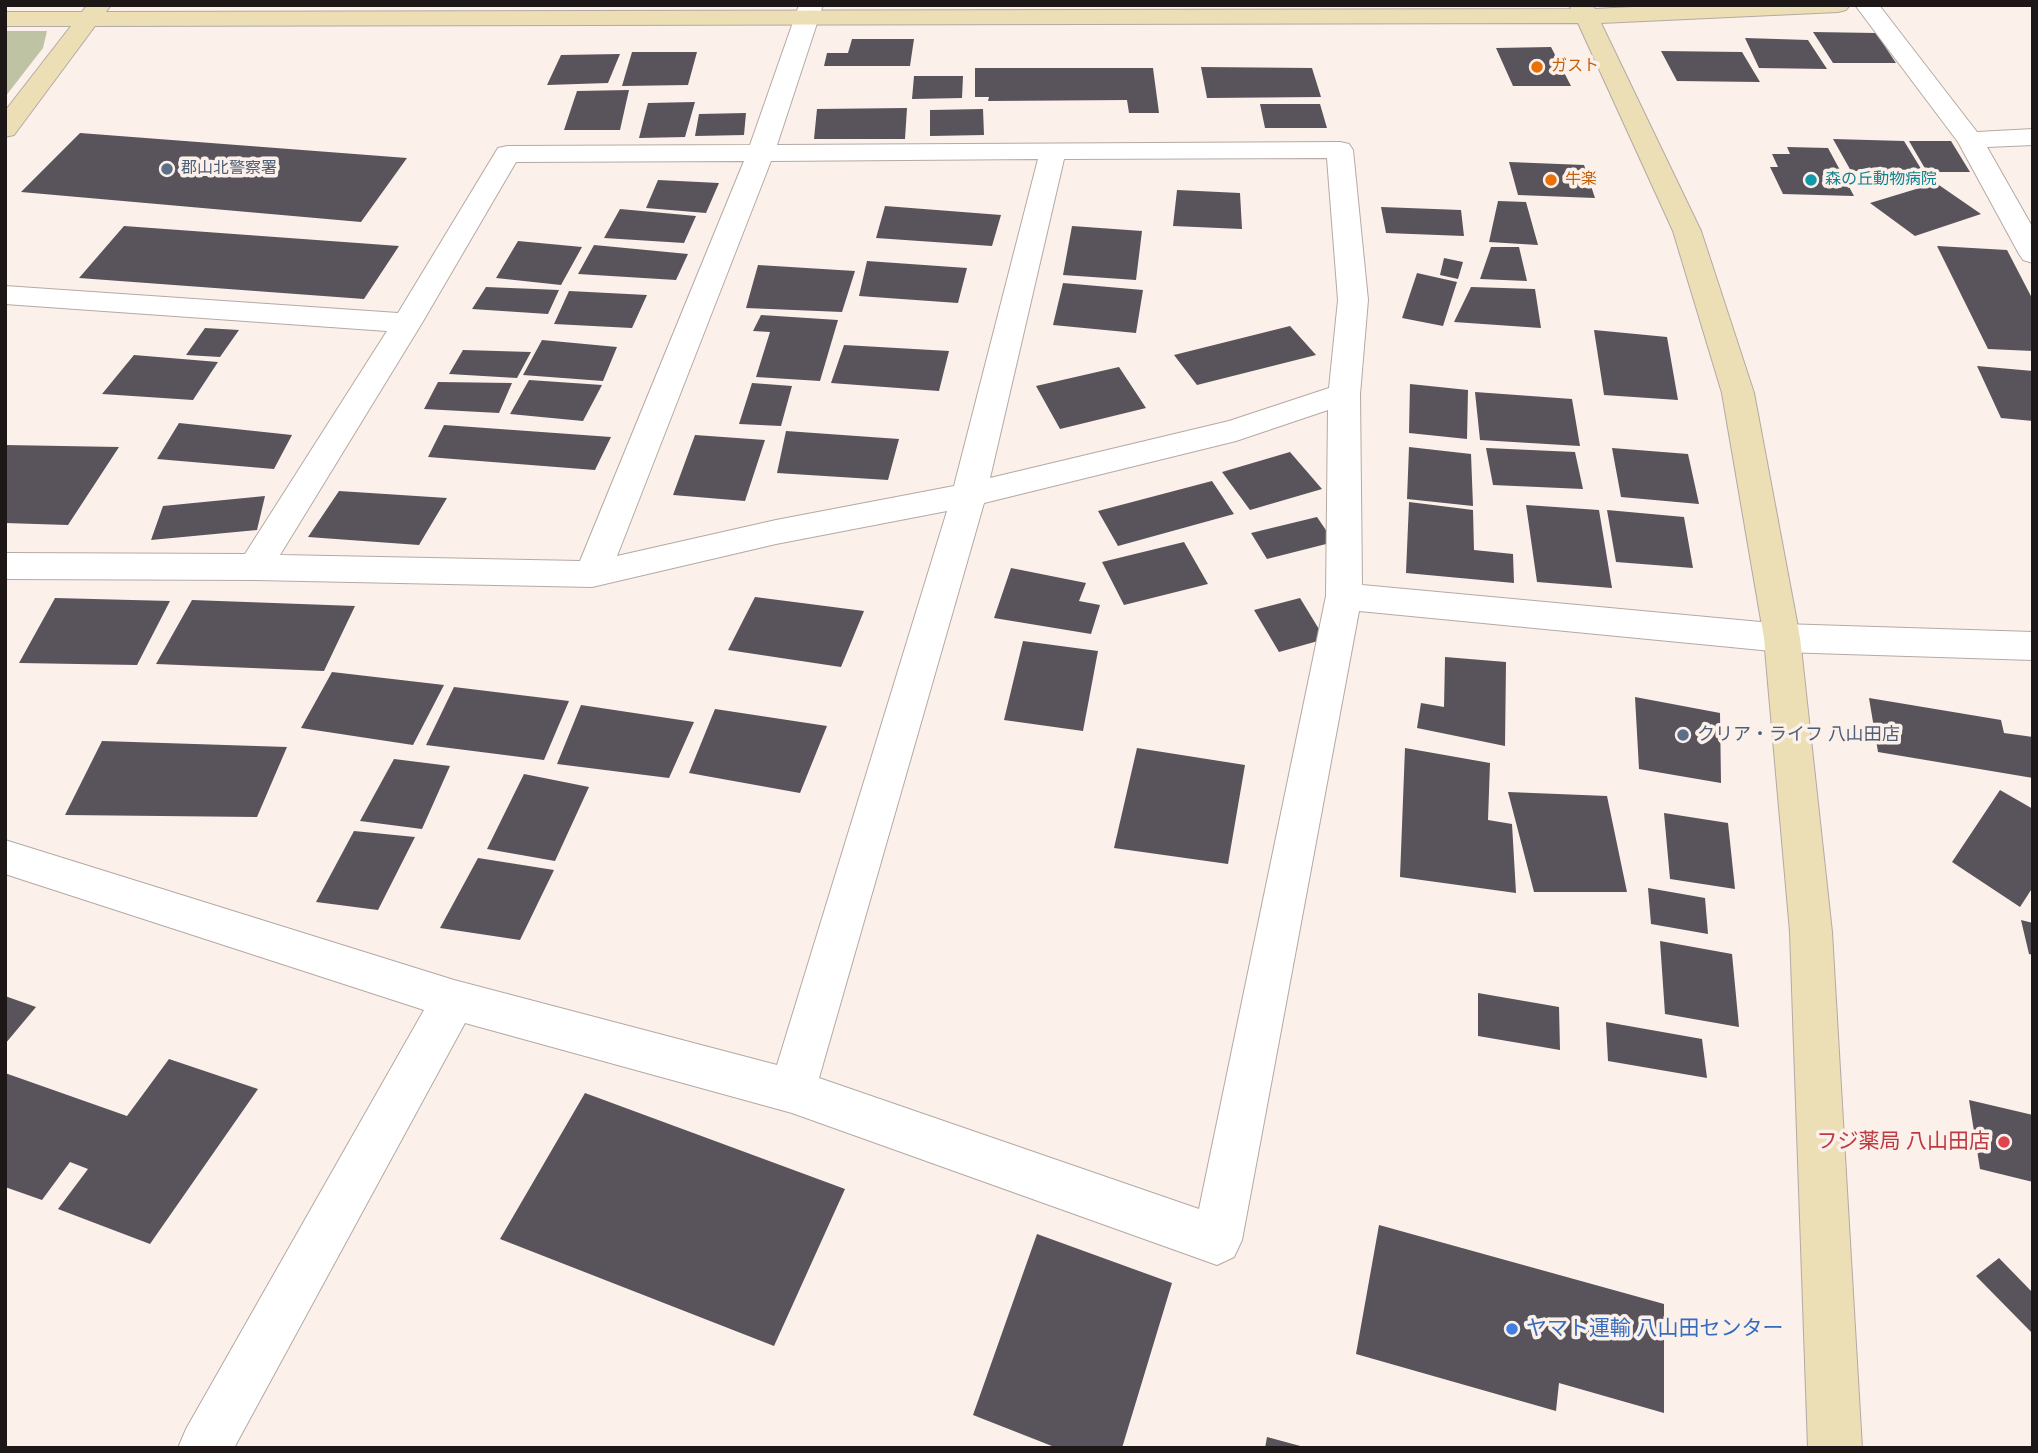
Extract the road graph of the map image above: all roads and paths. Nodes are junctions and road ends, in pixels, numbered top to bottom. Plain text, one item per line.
1 (1838, 5) edge
2 (1867, 5) edge
3 (1584, 10) edge
4 (810, 11) edge
5 (94, 12) edge
6 (5, 19) edge
7 (5, 129) edge
8 (2033, 136) edge
9 (1970, 140) junction
10 (1053, 151) junction
11 (761, 152) junction
12 (2033, 254) edge
13 (5, 295) edge
14 (407, 323) junction
15 (1344, 394) junction
16 (969, 495) junction
17 (5, 566) edge
18 (255, 567) junction
19 (592, 574) junction
20 (1344, 596) junction
21 (1782, 638) junction
22 (2033, 646) edge
23 (5, 857) edge
24 (454, 1000) junction
25 (792, 1091) junction
26 (205, 1448) edge
27 (1835, 1448) edge

1 - 3 street
2 - 9 street
3 - 4 street
3 - 21 street
4 - 5 street
4 - 11 street
5 - 6 street
5 - 7 street
8 - 9 street
9 - 12 street
10 - 11 street
10 - 15 street
10 - 16 street
11 - 14 street
11 - 19 street
13 - 14 street
14 - 18 street
15 - 16 street
15 - 20 street
16 - 19 street
16 - 25 street
17 - 18 street
18 - 19 street
20 - 21 street
20 - 25 street
21 - 22 street
21 - 27 street
23 - 24 street
24 - 25 street
24 - 26 street

